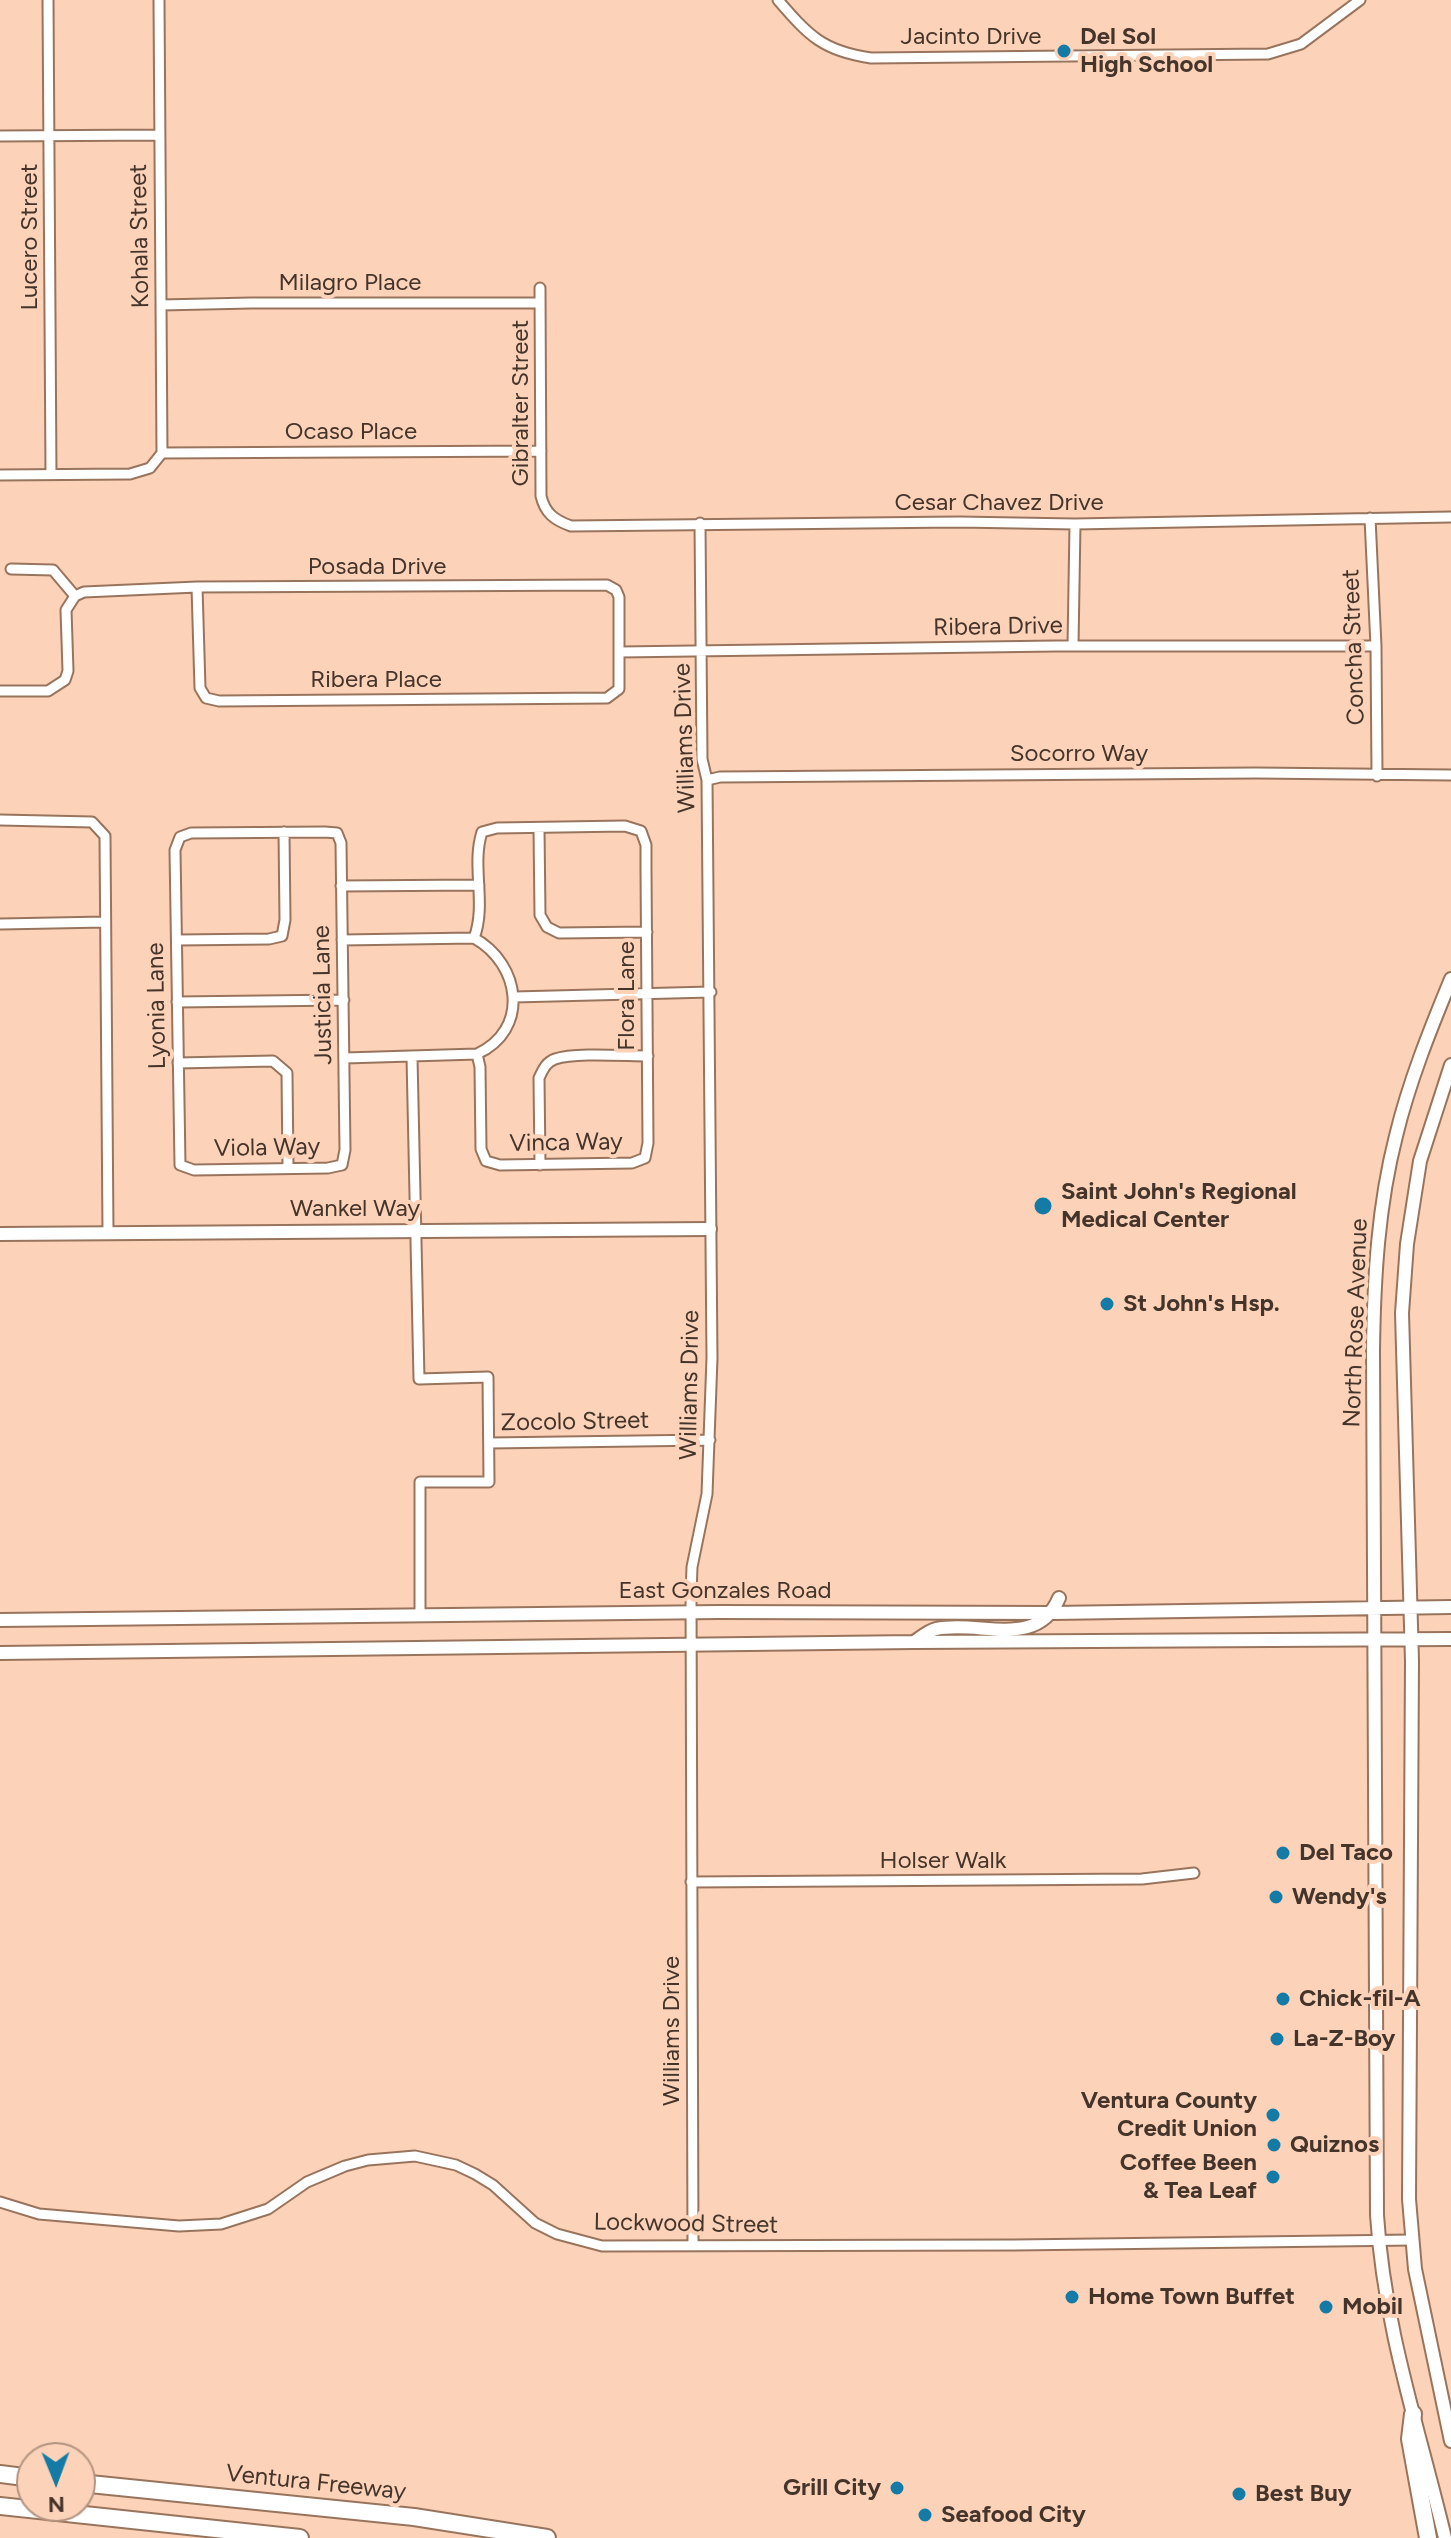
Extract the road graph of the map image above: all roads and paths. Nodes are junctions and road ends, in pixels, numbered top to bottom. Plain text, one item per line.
1 (48, 0) edge
2 (159, 0) edge
3 (778, 0) edge
4 (1360, 0) edge
5 (159, 135) junction
6 (0, 136) edge
7 (49, 136) junction
8 (540, 288) dead end
9 (540, 303) junction
10 (161, 305) junction
11 (541, 451) junction
12 (162, 453) junction
13 (51, 474) junction
14 (0, 475) edge
15 (550, 516) joint
16 (1451, 517) edge
17 (1370, 518) junction
18 (700, 523) junction
19 (1075, 524) junction
20 (11, 569) dead end
21 (197, 587) junction
22 (75, 596) junction
23 (1073, 646) junction
24 (1376, 646) junction
25 (702, 649) junction
26 (620, 652) junction
27 (0, 691) edge
28 (1451, 775) edge
29 (1377, 776) junction
30 (707, 780) junction
31 (0, 820) edge
32 (539, 828) junction
33 (284, 832) junction
34 (479, 885) junction
35 (341, 886) junction
36 (105, 922) junction
37 (1, 924) edge
38 (647, 932) junction
39 (474, 938) junction
40 (177, 940) junction
41 (342, 940) junction
42 (1451, 979) edge
43 (711, 992) junction
44 (647, 994) junction
45 (514, 997) junction
46 (344, 1000) junction
47 (177, 1002) junction
48 (477, 1054) junction
49 (648, 1056) junction
50 (412, 1057) junction
51 (345, 1058) junction
52 (178, 1063) junction
53 (1451, 1065) edge
54 (343, 1158) joint
55 (641, 1159) joint
56 (540, 1165) junction
57 (187, 1168) joint
58 (288, 1168) junction
59 (710, 1229) junction
60 (414, 1231) junction
61 (108, 1233) junction
62 (0, 1234) edge
63 (710, 1440) junction
64 (489, 1443) junction
65 (1059, 1598) dead end
66 (1451, 1607) edge
67 (1374, 1608) junction
68 (1410, 1608) junction
69 (691, 1613) junction
70 (1053, 1613) junction
71 (420, 1615) junction
72 (0, 1620) edge
73 (1451, 1639) edge
74 (1375, 1640) junction
75 (1411, 1640) junction
76 (914, 1642) junction
77 (691, 1644) junction
78 (0, 1653) edge
79 (1194, 1873) dead end
80 (691, 1882) junction
81 (0, 2202) edge
82 (1413, 2240) junction
83 (1378, 2242) junction
84 (693, 2246) junction
85 (1413, 2414) junction
86 (1451, 2441) edge
87 (96, 2485) edge
88 (0, 2506) edge
89 (300, 2538) edge
90 (547, 2538) edge
91 (1428, 2538) edge
92 (1445, 2538) edge

1 - 7 street, Lucero Street
2 - 5 street, Kohala Street
3 - 4 street, Jacinto Drive
5 - 7 street
5 - 10 street, Kohala Street
6 - 7 street
7 - 13 street, Lucero Street
8 - 9 street, Gibralter Street
9 - 10 street, Milagro Place
9 - 11 street, Gibralter Street
10 - 12 street, Kohala Street
11 - 12 street, Ocaso Place
11 - 15 street, Gibralter Street
12 - 13 street
13 - 14 street
15 - 18 street, Cesar Chavez Drive
16 - 17 street, Cesar Chavez Drive
17 - 19 street, Cesar Chavez Drive
17 - 24 street, Concha Street
18 - 19 street, Cesar Chavez Drive
18 - 25 street, Williams Drive
19 - 23 street
20 - 22 street
21 - 22 street, Posada Drive
21 - 26 street, Posada Drive
21 - 26 street, Ribera Place
22 - 27 street
23 - 24 street, Ribera Drive
23 - 25 street, Ribera Drive
24 - 29 street, Concha Street
25 - 26 street, Ribera Drive
25 - 30 street, Williams Drive
28 - 29 street, Socorro Way
29 - 30 street, Socorro Way
30 - 43 street, Williams Drive
31 - 36 street
32 - 34 street
32 - 38 street
32 - 38 street, Flora Lane
33 - 35 street, Justicia Lane
33 - 40 street, Lyonia Lane
33 - 40 street
34 - 35 street
34 - 39 street
35 - 41 street, Justicia Lane
36 - 37 street
36 - 61 street
38 - 44 street, Flora Lane
39 - 41 street
39 - 45 street
40 - 47 street, Lyonia Lane
41 - 46 street, Justicia Lane
42 - 67 main road, North Rose Avenue
43 - 44 street
43 - 59 street, Williams Drive
44 - 45 street
44 - 49 street, Flora Lane
45 - 48 street
46 - 47 street
46 - 51 street, Justicia Lane
47 - 52 street, Lyonia Lane
48 - 50 street
48 - 56 street, Vinca Way
49 - 55 street, Flora Lane
49 - 56 street
50 - 51 street
50 - 60 street
51 - 54 street, Justicia Lane
52 - 57 street, Lyonia Lane
52 - 58 street
53 - 68 main road, North Rose Avenue
54 - 58 street, Viola Way
55 - 56 street, Vinca Way
57 - 58 street, Viola Way
59 - 60 main road, Wankel Way
59 - 63 street, Williams Drive
60 - 61 main road, Wankel Way
60 - 64 street
61 - 62 main road, Wankel Way
63 - 64 street, Zocolo Street
63 - 69 street, Williams Drive
64 - 71 street
65 - 70 main road
66 - 68 main road, East Gonzales Road
67 - 68 main road, East Gonzales Road
67 - 70 main road, East Gonzales Road
67 - 74 main road, North Rose Avenue
68 - 75 main road, North Rose Avenue
69 - 70 main road, East Gonzales Road
69 - 71 main road, East Gonzales Road
69 - 77 street, Williams Drive
70 - 76 main road
71 - 72 main road, East Gonzales Road
73 - 75 main road
74 - 75 main road
74 - 76 main road
74 - 83 main road, North Rose Avenue
75 - 82 main road, North Rose Avenue
76 - 77 main road
77 - 78 main road
77 - 80 street, Williams Drive
79 - 80 street, Holser Walk
80 - 84 street, Williams Drive
81 - 84 street, Lockwood Street
82 - 83 street, Lockwood Street
82 - 86 main road
83 - 84 street, Lockwood Street
83 - 85 main road
85 - 91 highway
85 - 92 main road
87 - 90 highway, Ventura Freeway
88 - 89 highway

